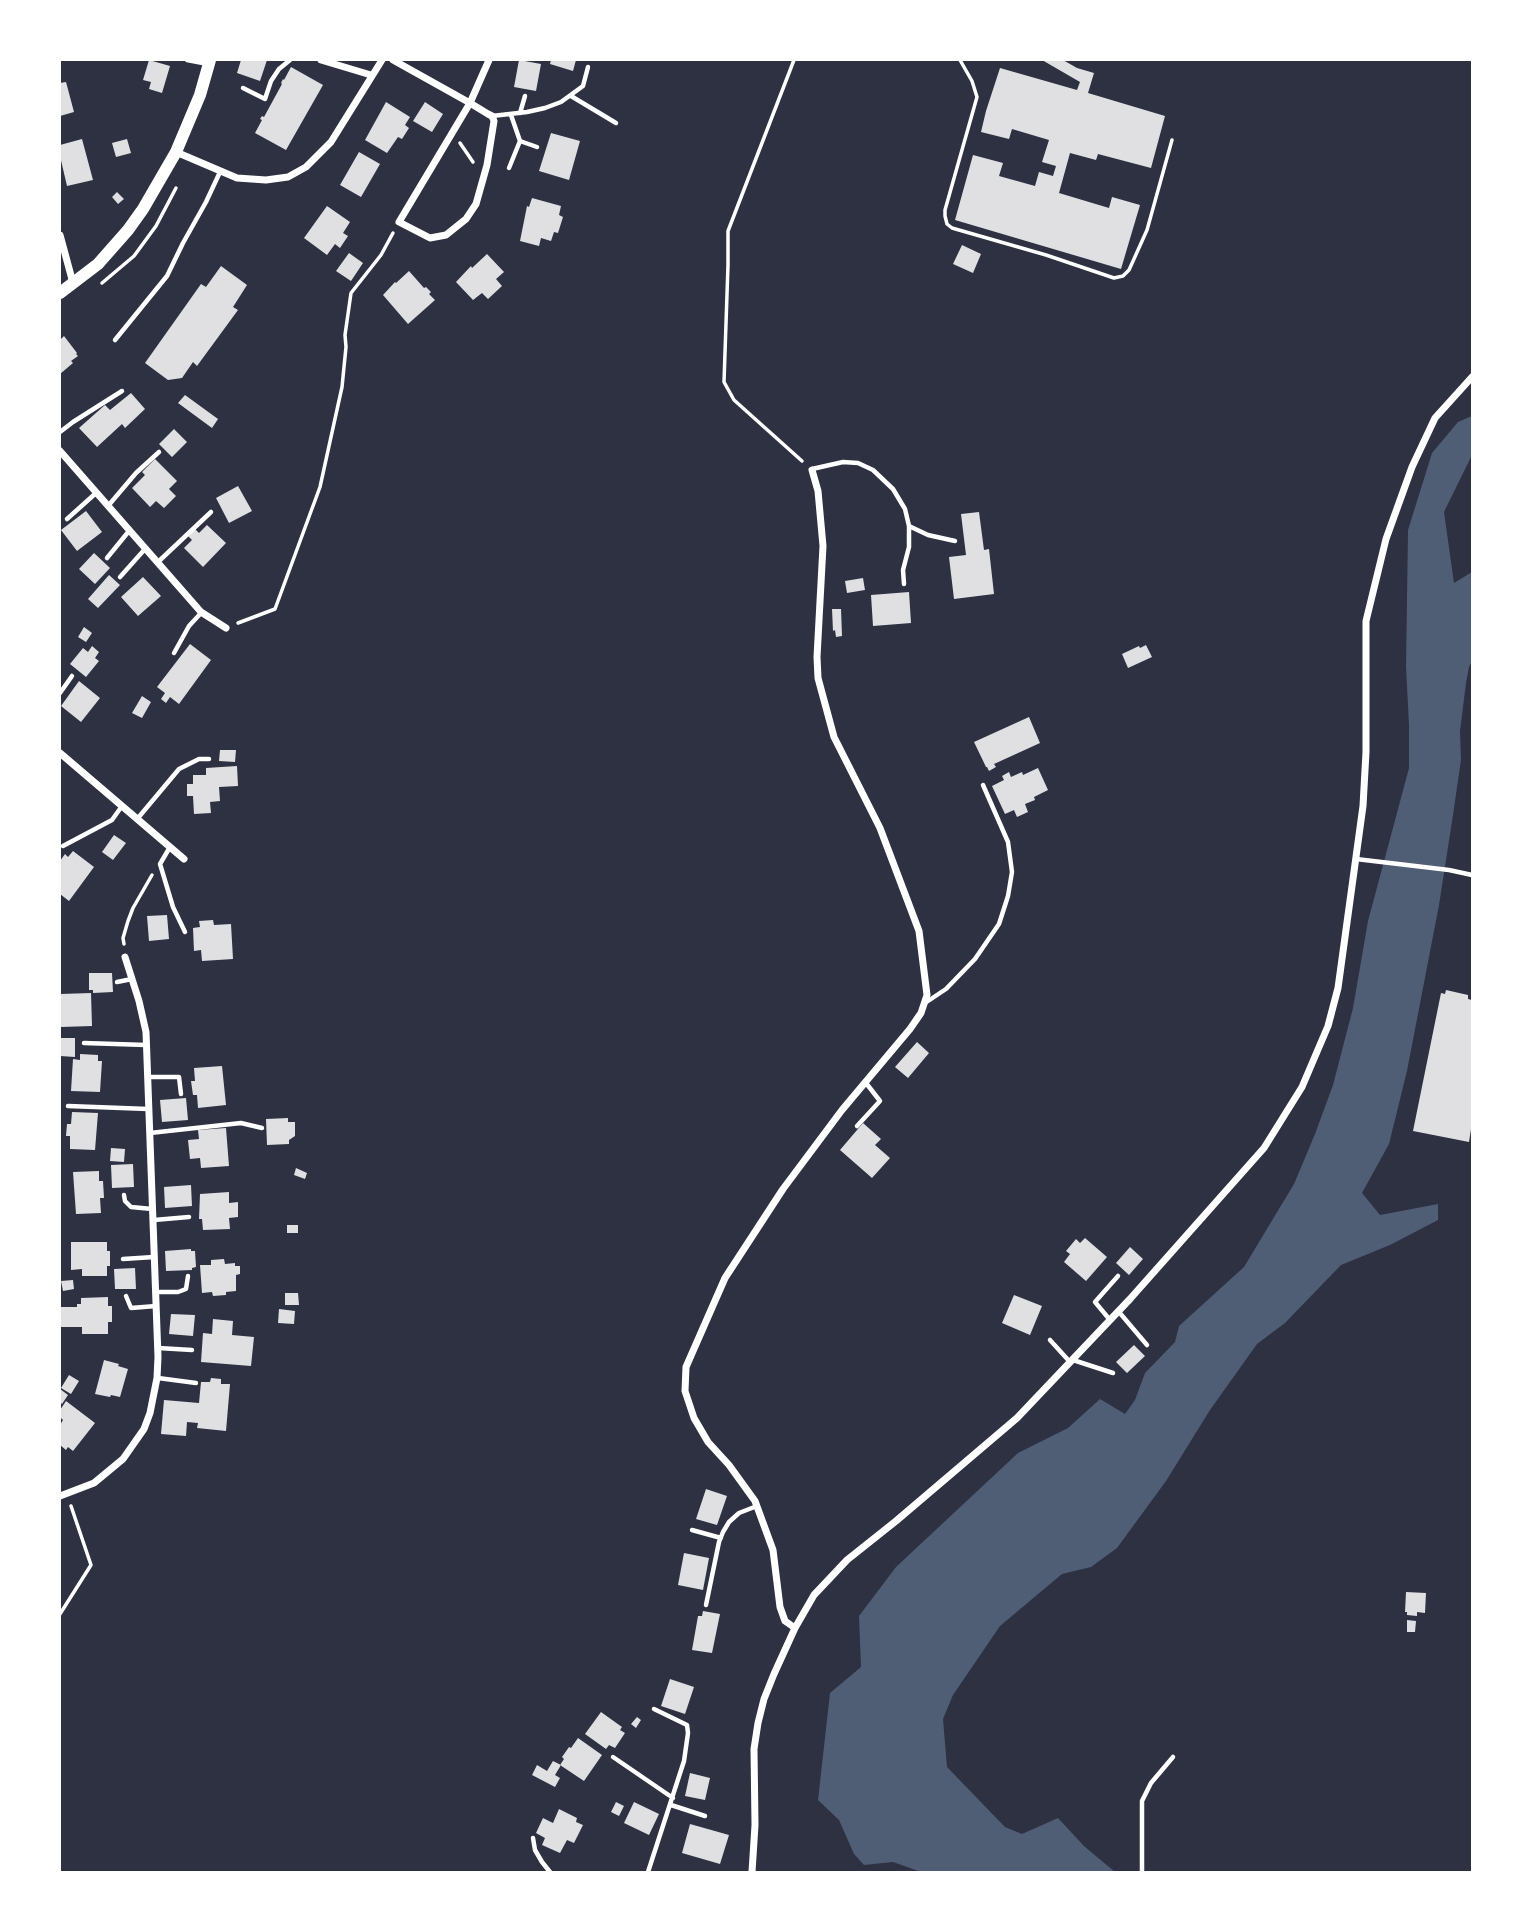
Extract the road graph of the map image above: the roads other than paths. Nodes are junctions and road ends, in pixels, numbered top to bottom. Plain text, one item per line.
1 (187, 60) edge
2 (290, 60) edge
3 (321, 60) edge
4 (382, 60) edge
5 (393, 60) edge
6 (489, 60) edge
7 (209, 62) edge
8 (337, 62) edge
9 (588, 68) dead end
10 (371, 75) junction
11 (243, 88) dead end
12 (525, 96) dead end
13 (571, 96) junction
14 (470, 103) junction
15 (520, 113) junction
16 (511, 115) junction
17 (492, 116) junction
18 (616, 122) dead end
19 (520, 141) junction
20 (537, 148) dead end
21 (176, 152) junction
22 (509, 168) dead end
23 (220, 171) junction
24 (60, 235) edge
25 (73, 284) junction
26 (60, 293) edge
27 (115, 340) dead end
28 (1472, 377) edge
29 (122, 391) dead end
30 (60, 432) edge
31 (60, 451) edge
32 (159, 452) dead end
33 (811, 470) joint
34 (96, 492) junction
35 (108, 506) junction
36 (211, 512) dead end
37 (67, 519) dead end
38 (909, 526) junction
39 (130, 531) junction
40 (955, 541) dead end
41 (145, 548) junction
42 (107, 558) dead end
43 (158, 563) junction
44 (120, 577) dead end
45 (904, 584) dead end
46 (201, 612) junction
47 (226, 628) road end
48 (174, 653) dead end
49 (72, 676) dead end
50 (60, 693) edge
51 (60, 753) edge
52 (209, 759) dead end
53 (983, 785) dead end
54 (122, 806) junction
55 (137, 819) junction
56 (63, 846) dead end
57 (170, 847) junction
58 (184, 859) dead end
59 (1355, 859) junction
60 (1472, 875) edge
61 (186, 932) dead end
62 (125, 957) road end
63 (132, 979) junction
64 (117, 982) dead end
65 (924, 1003) junction
66 (84, 1043) dead end
67 (147, 1045) junction
68 (148, 1077) junction
69 (866, 1083) junction
70 (181, 1094) dead end
71 (68, 1106) dead end
72 (149, 1109) junction
73 (857, 1126) dead end
74 (262, 1128) dead end
75 (150, 1133) junction
76 (124, 1195) dead end
77 (153, 1209) junction
78 (189, 1217) dead end
79 (153, 1220) junction
80 (154, 1257) junction
81 (123, 1259) dead end
82 (188, 1276) dead end
83 (1118, 1276) dead end
84 (155, 1292) junction
85 (126, 1296) dead end
86 (156, 1306) junction
87 (1118, 1312) junction
88 (1110, 1320) junction
89 (1050, 1340) dead end
90 (1147, 1345) dead end
91 (157, 1348) junction
92 (192, 1350) dead end
93 (1071, 1361) junction
94 (1113, 1373) dead end
95 (157, 1378) junction
96 (196, 1383) dead end
97 (63, 1495) edge
98 (757, 1506) junction
99 (692, 1530) dead end
100 (721, 1538) junction
101 (706, 1605) dead end
102 (795, 1628) junction
103 (654, 1709) dead end
104 (613, 1757) dead end
105 (1173, 1757) dead end
106 (673, 1798) junction
107 (671, 1805) junction
108 (705, 1816) dead end
109 (533, 1838) dead end
110 (550, 1872) edge
111 (649, 1872) edge
112 (751, 1872) edge
113 (1142, 1872) edge

1 - 7 lane
2 - 11 lane
3 - 8 street
4 - 10 street
5 - 14 street
6 - 14 street
7 - 21 main road
8 - 10 street
9 - 13 lane
10 - 23 street
12 - 15 lane
13 - 15 lane
13 - 18 lane
14 - 17 street
14 - 17 street
15 - 16 lane
16 - 17 lane
16 - 19 lane
19 - 20 lane
19 - 22 lane
21 - 23 street
21 - 25 main road
23 - 27 lane
24 - 25 street
25 - 26 main road
28 - 59 street
29 - 30 lane
31 - 34 street
32 - 35 lane
33 - 38 lane
33 - 65 street
34 - 35 street
34 - 37 lane
35 - 39 street
36 - 43 lane
38 - 40 lane
38 - 45 lane
39 - 41 street
39 - 42 lane
41 - 43 street
41 - 44 lane
43 - 46 street
46 - 47 street
46 - 48 lane
49 - 50 lane
51 - 54 street
52 - 55 lane
53 - 65 lane
54 - 55 street
54 - 56 lane
55 - 57 street
57 - 58 street
57 - 61 lane
59 - 60 lane
59 - 87 street
62 - 63 street
63 - 64 lane
63 - 67 street
65 - 69 street
66 - 67 lane
67 - 68 street
68 - 70 lane
68 - 72 street
69 - 73 lane
69 - 98 street
71 - 72 lane
72 - 75 street
74 - 75 lane
75 - 77 street
76 - 77 lane
77 - 79 street
78 - 79 lane
79 - 80 street
80 - 81 lane
80 - 84 street
82 - 84 lane
83 - 88 lane
84 - 86 street
85 - 86 lane
86 - 91 street
87 - 88 street
87 - 90 lane
88 - 93 street
89 - 93 lane
91 - 92 lane
91 - 95 street
93 - 94 lane
93 - 102 street
95 - 96 lane
95 - 97 street
98 - 100 lane
98 - 102 street
99 - 100 lane
100 - 101 lane
102 - 112 street
103 - 106 lane
104 - 106 lane
105 - 113 lane
106 - 107 lane
107 - 108 lane
107 - 111 lane
109 - 110 lane

